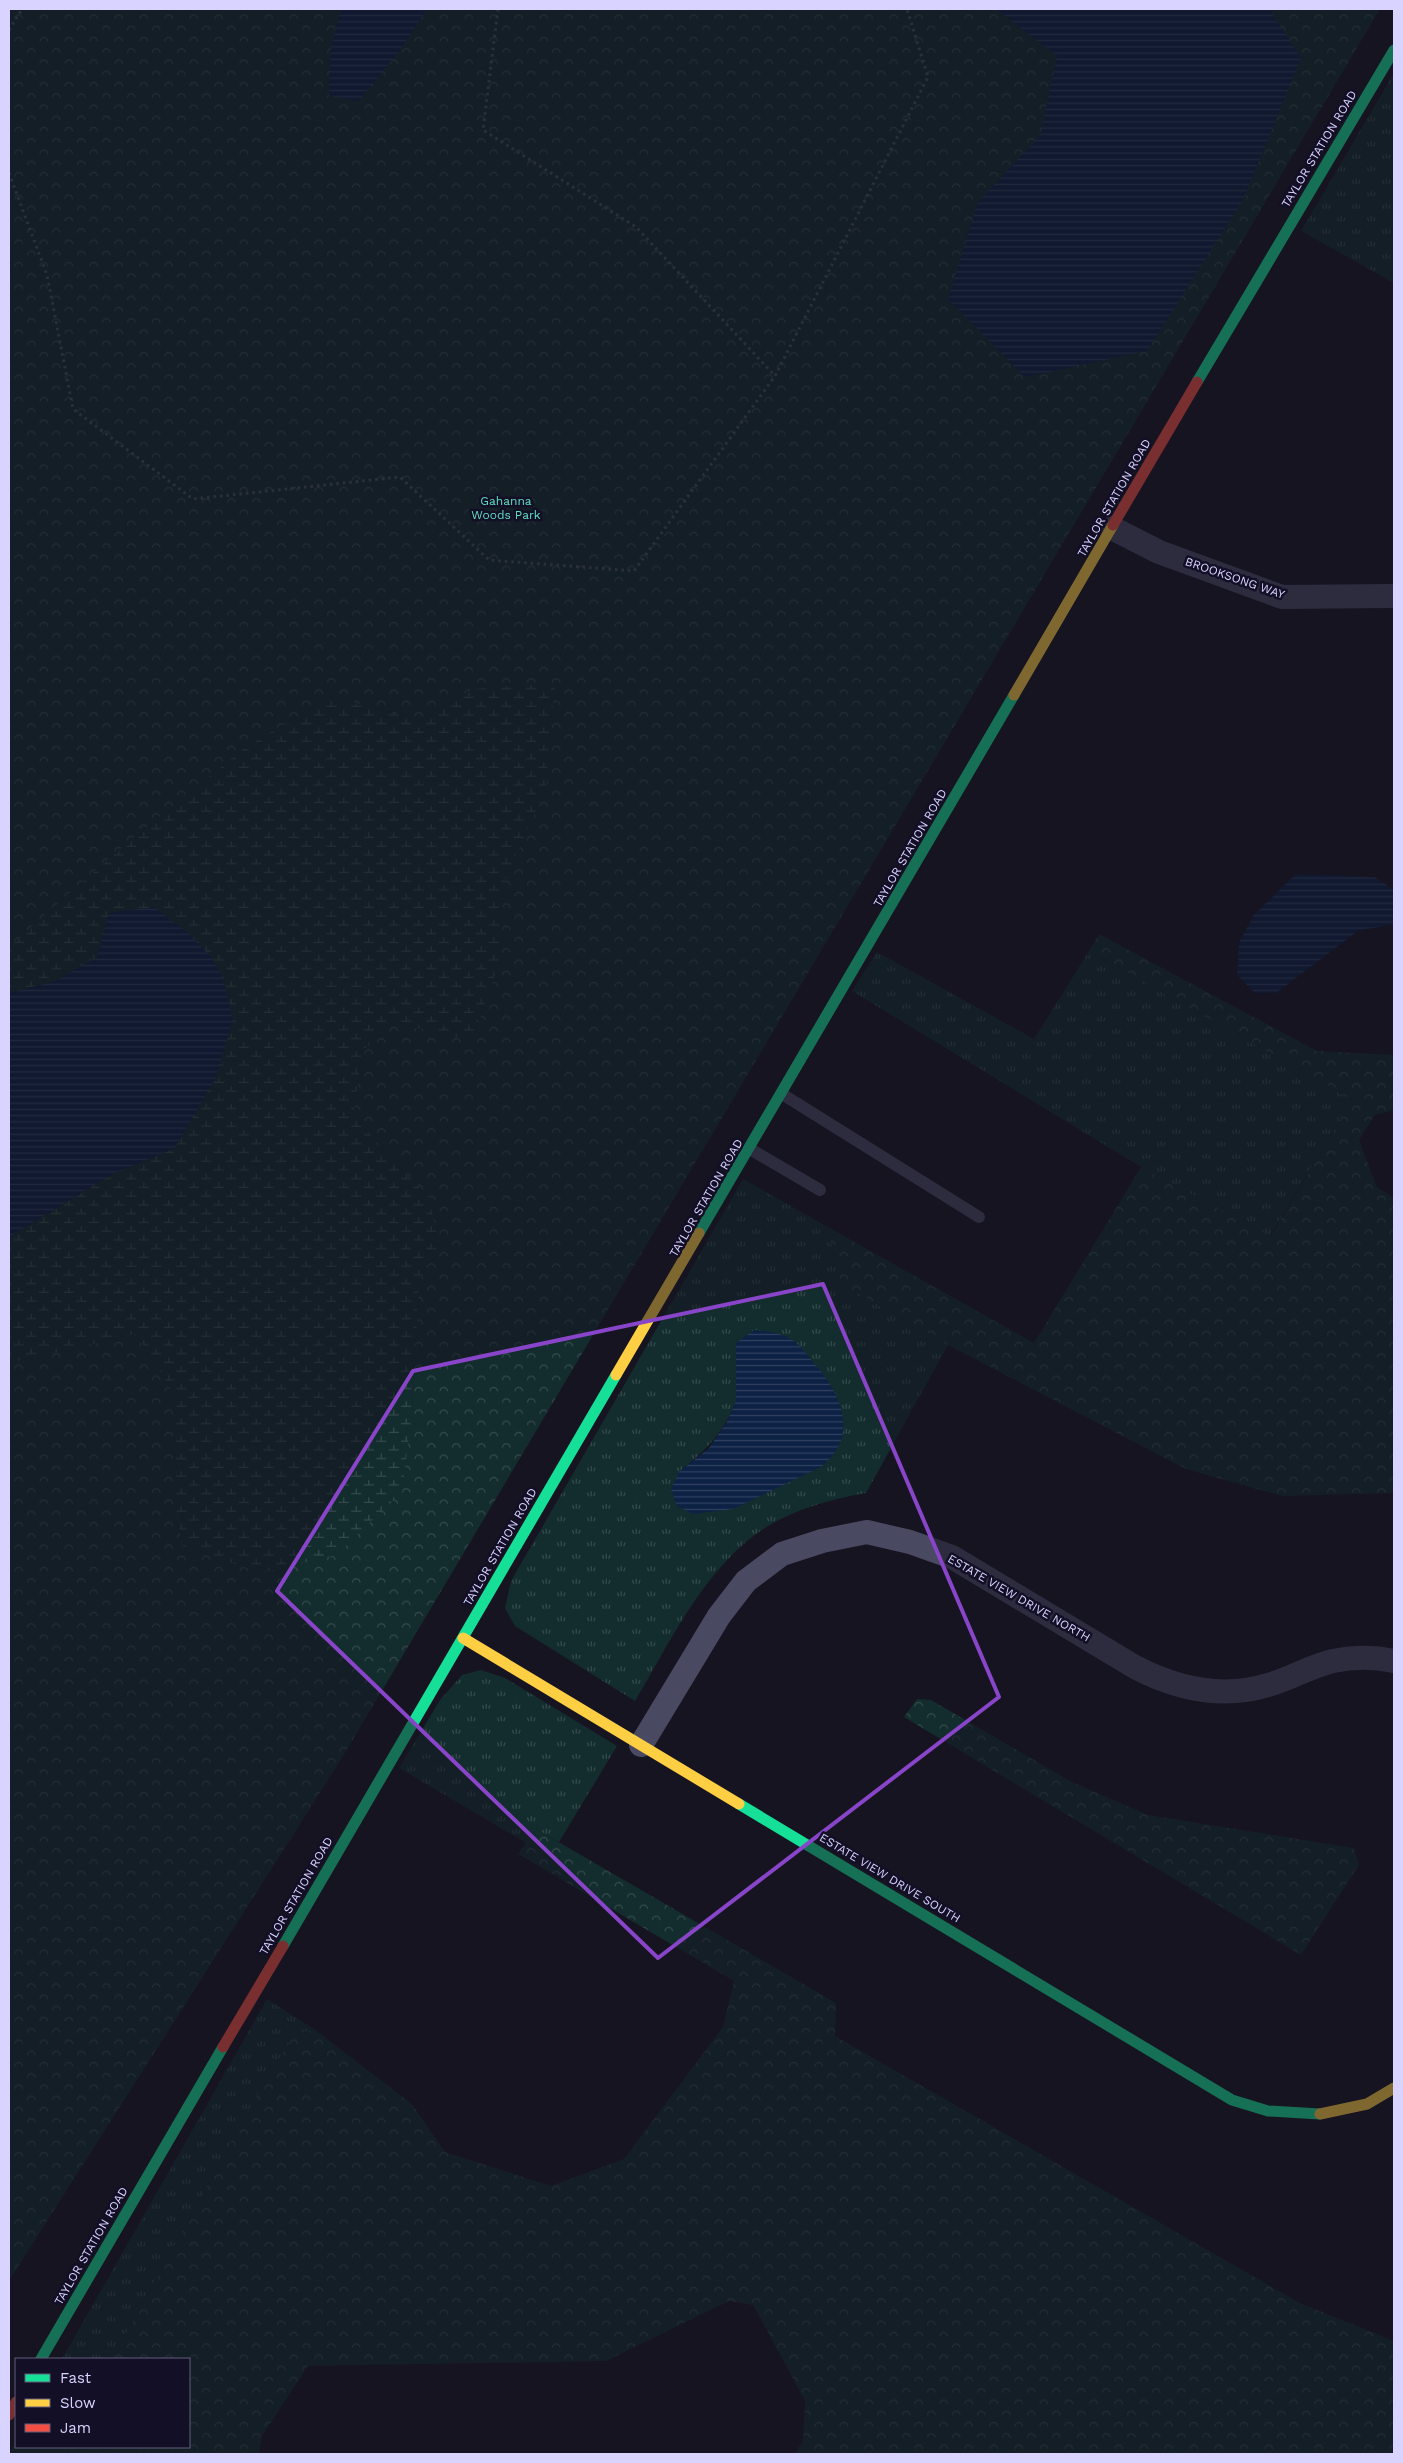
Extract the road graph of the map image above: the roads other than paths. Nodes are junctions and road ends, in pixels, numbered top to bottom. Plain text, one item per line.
1 (1394, 50) edge
2 (1112, 528) junction
3 (1394, 596) edge
4 (782, 1094) junction
5 (750, 1149) junction
6 (820, 1190) dead end
7 (979, 1217) dead end
8 (463, 1638) junction
9 (1394, 1662) edge
10 (641, 1745) junction
11 (1394, 2088) edge
12 (42, 2358) edge

1 - 2 main road, TAYLOR STATION ROAD
2 - 3 street, BROOKSONG WAY
2 - 4 main road, TAYLOR STATION ROAD
4 - 5 main road, TAYLOR STATION ROAD
4 - 7 lane
5 - 6 lane
5 - 8 main road, TAYLOR STATION ROAD
8 - 10 main road, ESTATE VIEW DRIVE SOUTH
8 - 12 main road, TAYLOR STATION ROAD
9 - 10 street, ESTATE VIEW DRIVE NORTH
10 - 11 main road, ESTATE VIEW DRIVE SOUTH

